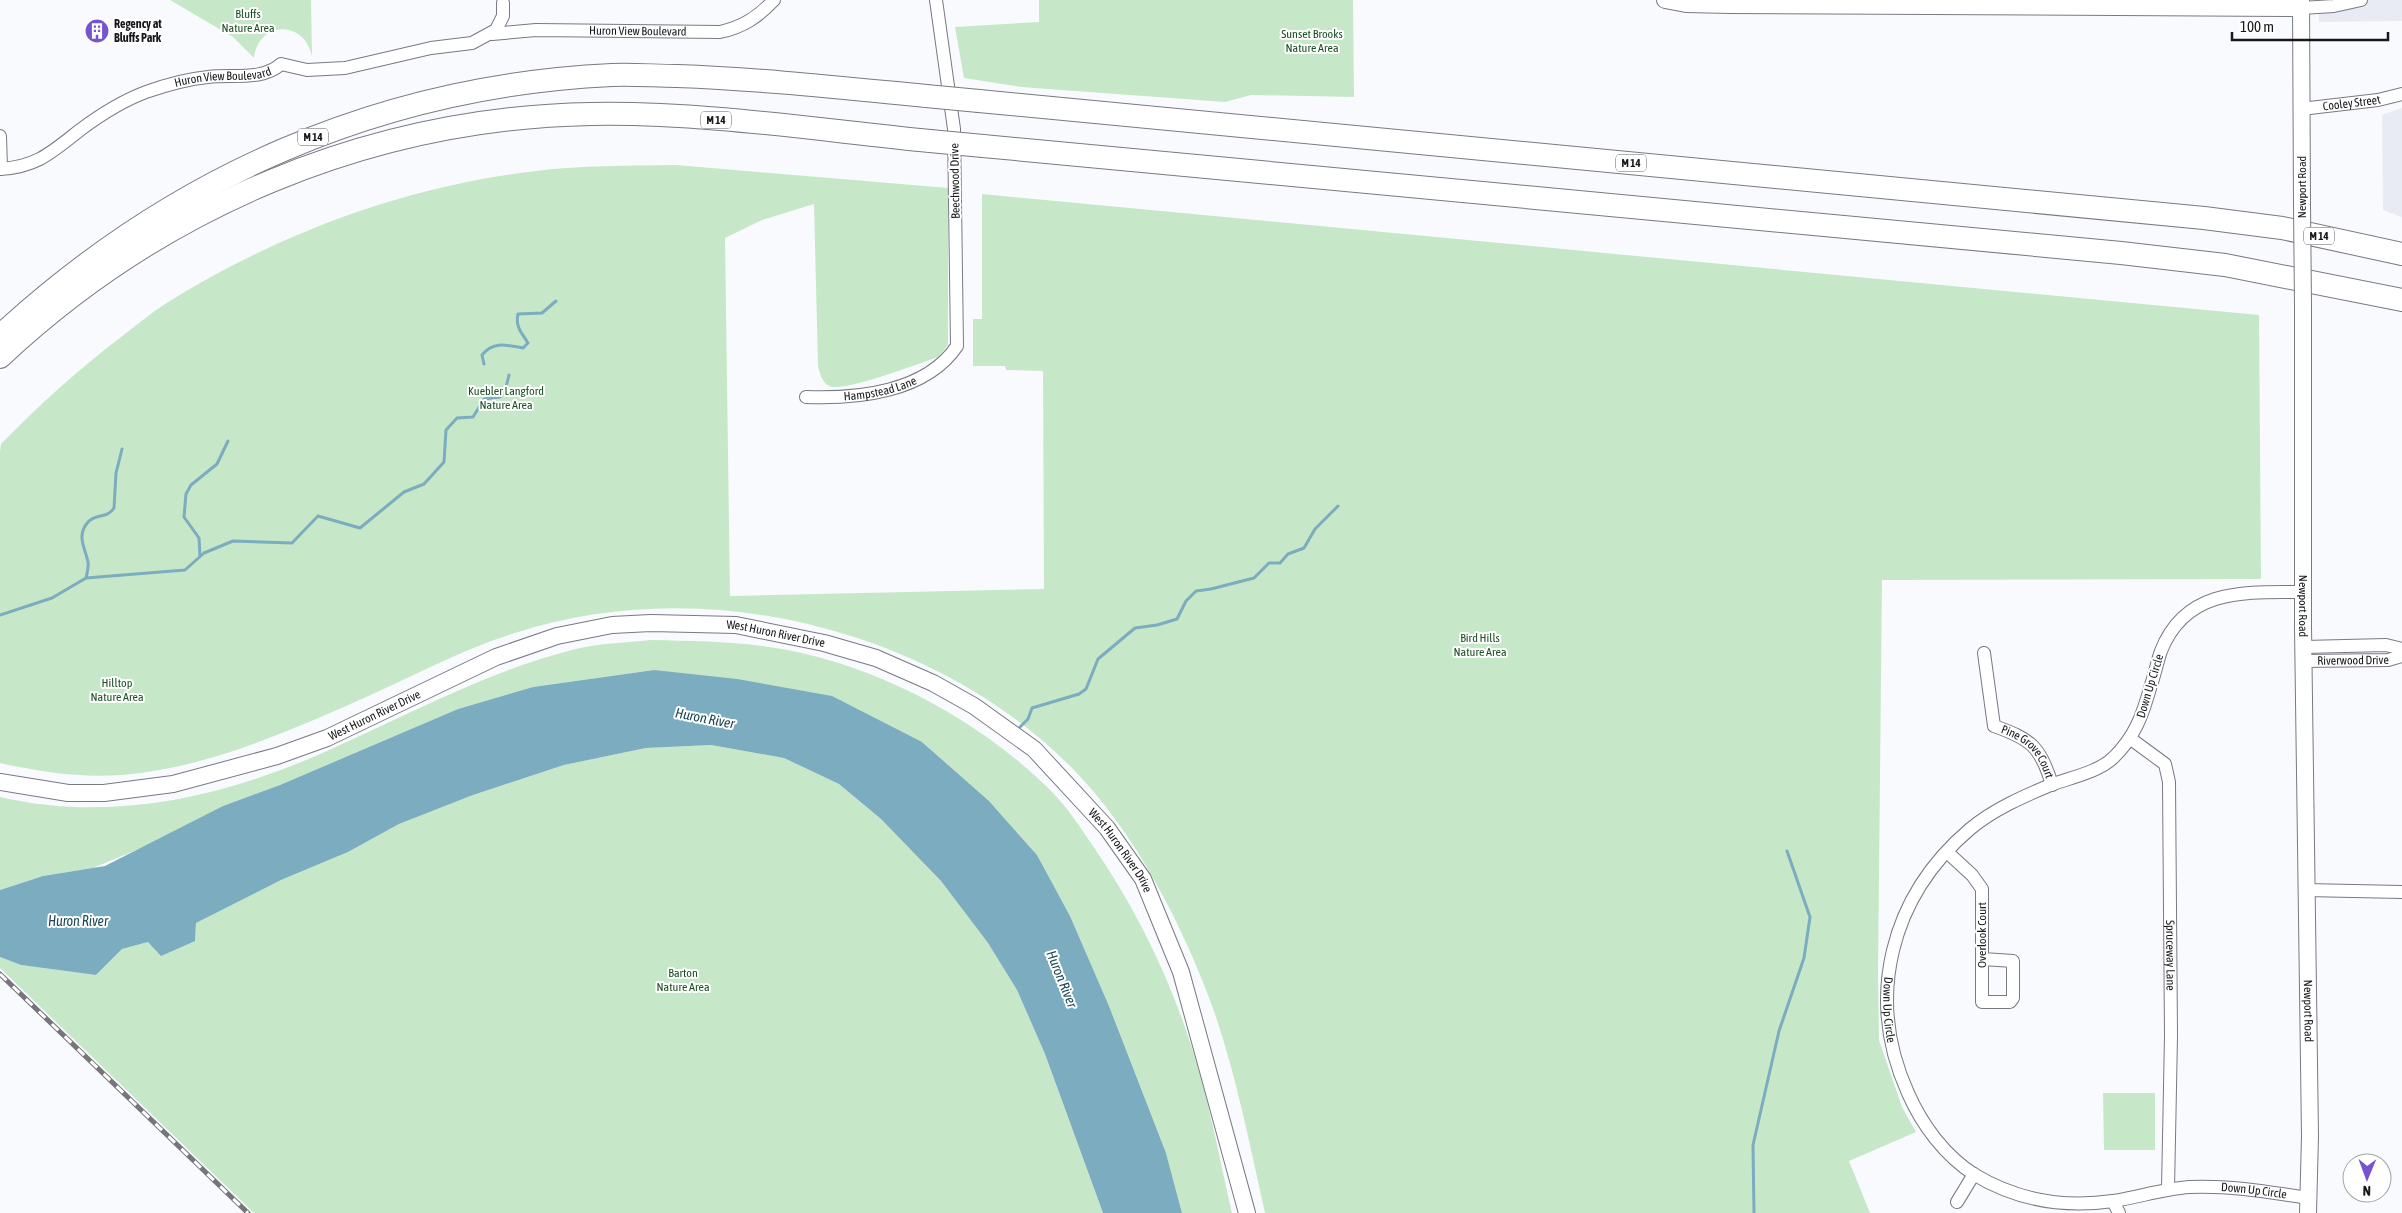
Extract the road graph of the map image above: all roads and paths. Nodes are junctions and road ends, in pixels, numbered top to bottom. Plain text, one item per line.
1 (774, 0) edge
2 (936, 0) edge
3 (1665, 0) edge
4 (2361, 0) edge
5 (503, 3) dead end
6 (2125, 3) edge
7 (2301, 4) edge
8 (492, 34) junction
9 (2402, 94) edge
10 (2301, 109) junction
11 (0, 136) edge
12 (0, 169) edge
13 (2402, 254) edge
14 (2402, 300) edge
15 (0, 336) edge
16 (0, 357) edge
17 (947, 360) joint
18 (806, 397) dead end
19 (2304, 592) junction
20 (2402, 649) edge
21 (1984, 653) dead end
22 (2303, 654) junction
23 (2402, 656) edge
24 (2131, 739) junction
25 (0, 782) edge
26 (2052, 785) junction
27 (1947, 852) junction
28 (2305, 890) junction
29 (2402, 892) edge
30 (1983, 959) junction
31 (1974, 1174) junction
32 (2168, 1189) junction
33 (2113, 1201) junction
34 (1957, 1202) dead end
35 (2308, 1205) edge
36 (1247, 1213) edge
37 (2119, 1213) edge

1 - 8 street, Huron View Boulevard
2 - 17 street, Beechwood Drive
3 - 6 street
4 - 7 street
5 - 8 street
6 - 7 street
7 - 10 street, Newport Road
8 - 12 street, Huron View Boulevard
9 - 10 street, Cooley Street
10 - 19 street, Newport Road, bridge
11 - 12 street
13 - 15 highway, M 14, bridge
14 - 16 highway, M 14, bridge
17 - 18 street, Hampstead Lane
19 - 22 street, Newport Road
19 - 24 street, Down Up Circle
20 - 22 street, Riverwood Drive
21 - 26 street, Pine Grove Court
22 - 23 street, Riverwood Drive
22 - 28 street, Newport Road
24 - 26 street, Down Up Circle
24 - 32 street, Spruceway Lane
25 - 36 street, West Huron River Drive
26 - 27 street, Down Up Circle
27 - 30 street, Overlook Court
27 - 31 street, Down Up Circle
28 - 29 street
28 - 35 street, Newport Road
30 - 30 street, Overlook Court
31 - 33 street, Down Up Circle
31 - 34 street
32 - 33 street, Down Up Circle
32 - 35 street, Down Up Circle
33 - 37 street

